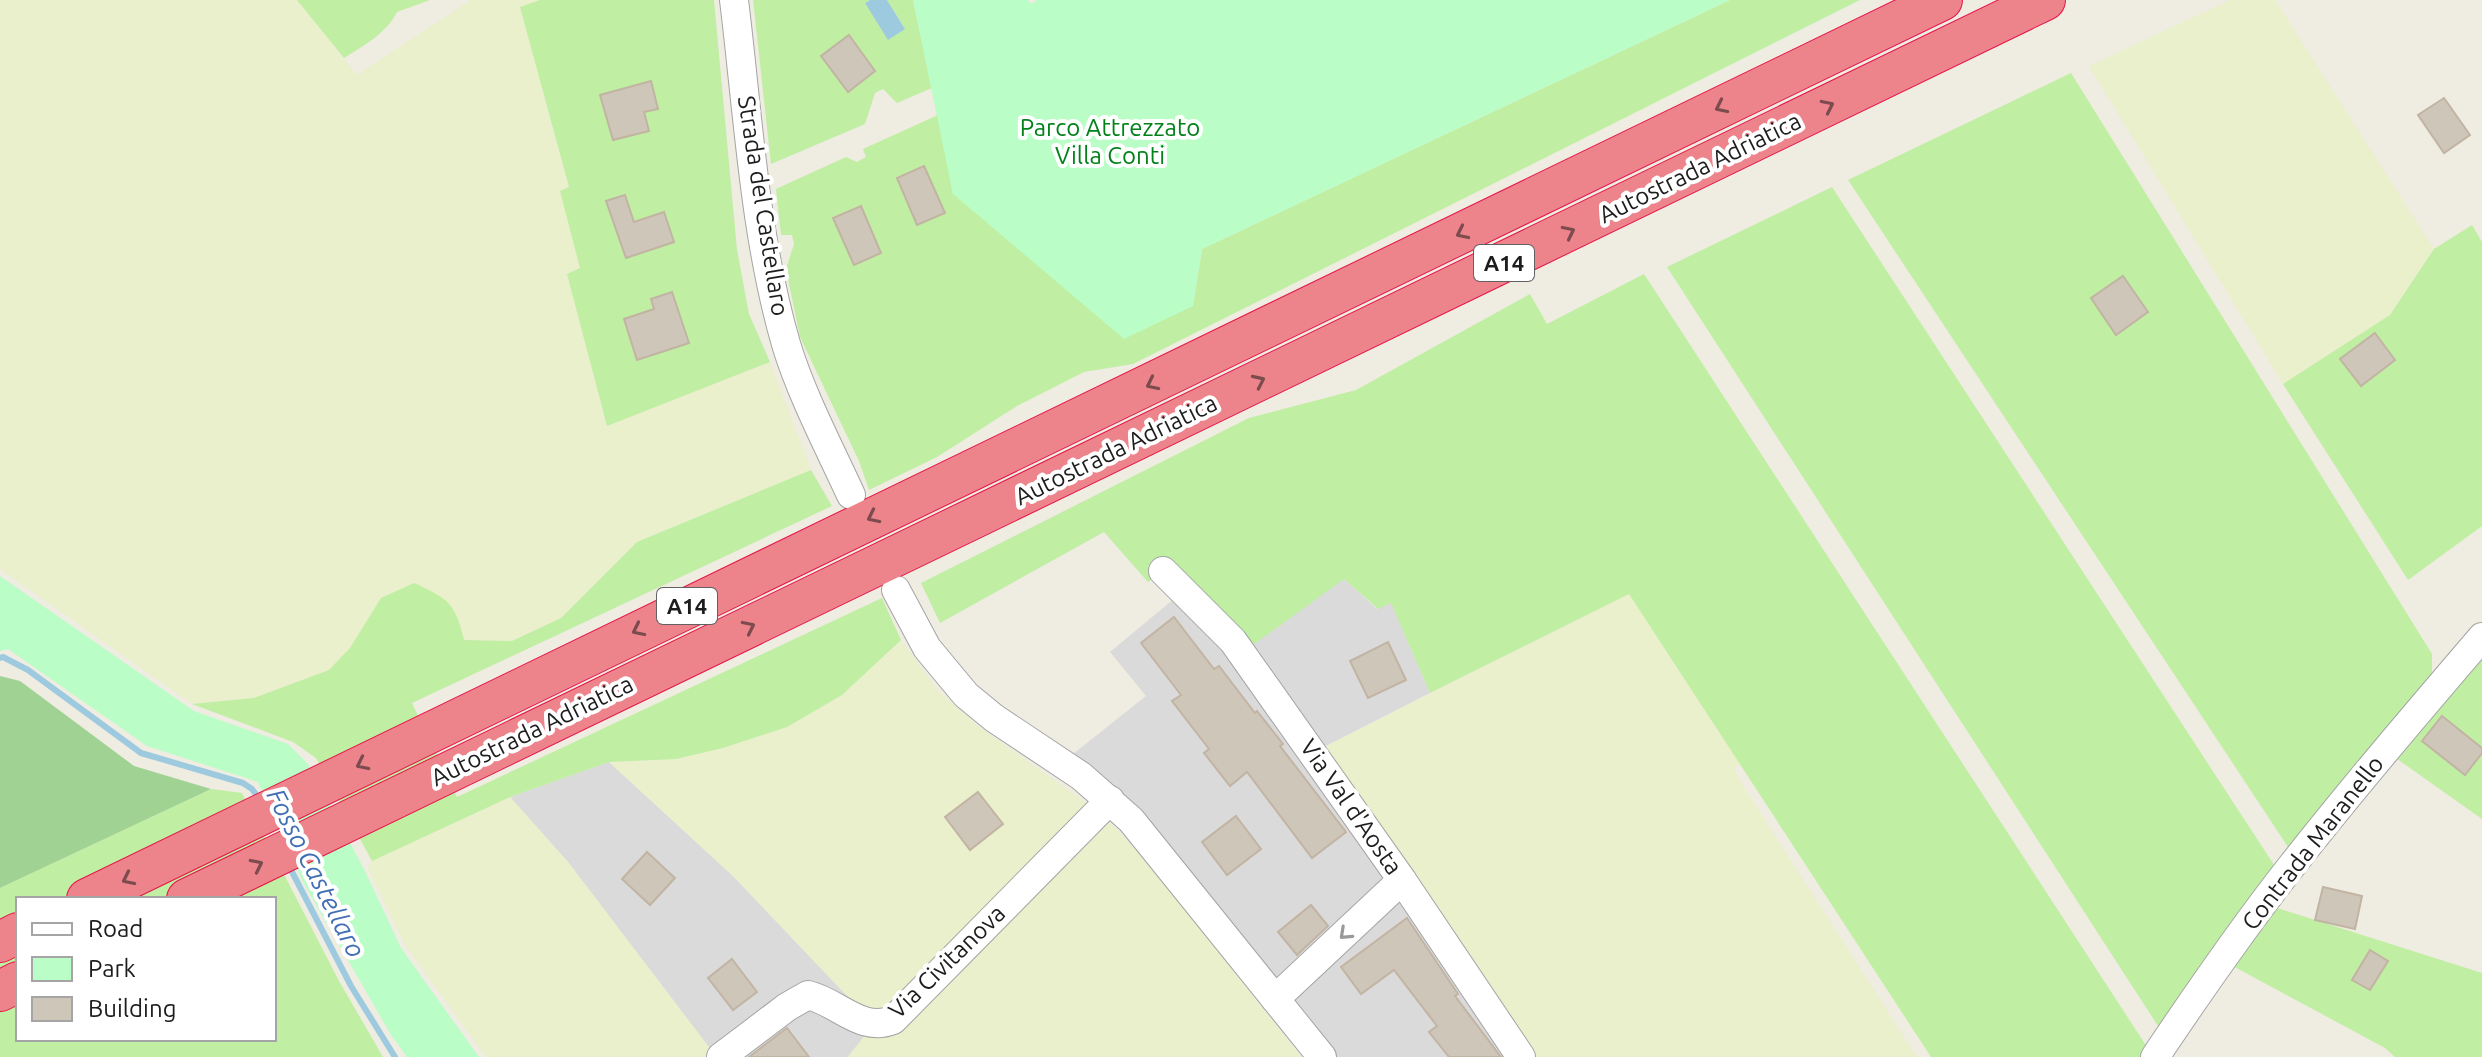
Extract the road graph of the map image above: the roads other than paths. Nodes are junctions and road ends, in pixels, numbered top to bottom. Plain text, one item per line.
1 (734, 0) edge
2 (1942, 0) edge
3 (2045, 0) edge
4 (851, 495) dead end
5 (1163, 571) dead end
6 (896, 590) dead end
7 (2482, 637) edge
8 (1110, 800) junction
9 (1402, 880) junction
10 (91, 897) edge
11 (191, 897) edge
12 (1275, 999) junction
13 (721, 1057) edge
14 (1322, 1057) edge
15 (1521, 1057) edge
16 (2155, 1057) edge

1 - 4 street, Strada del Castellaro
2 -> 10 highway, Autostrada Adriatica / A14
11 -> 3 highway, Autostrada Adriatica / A14
5 - 9 street, Via Val d'Aosta
6 - 8 street
7 - 16 street, Contrada Maranello
8 - 12 street
8 - 13 street, Via Civitanova
9 -> 12 street
9 - 15 street, Via Val d'Aosta
12 - 14 street

